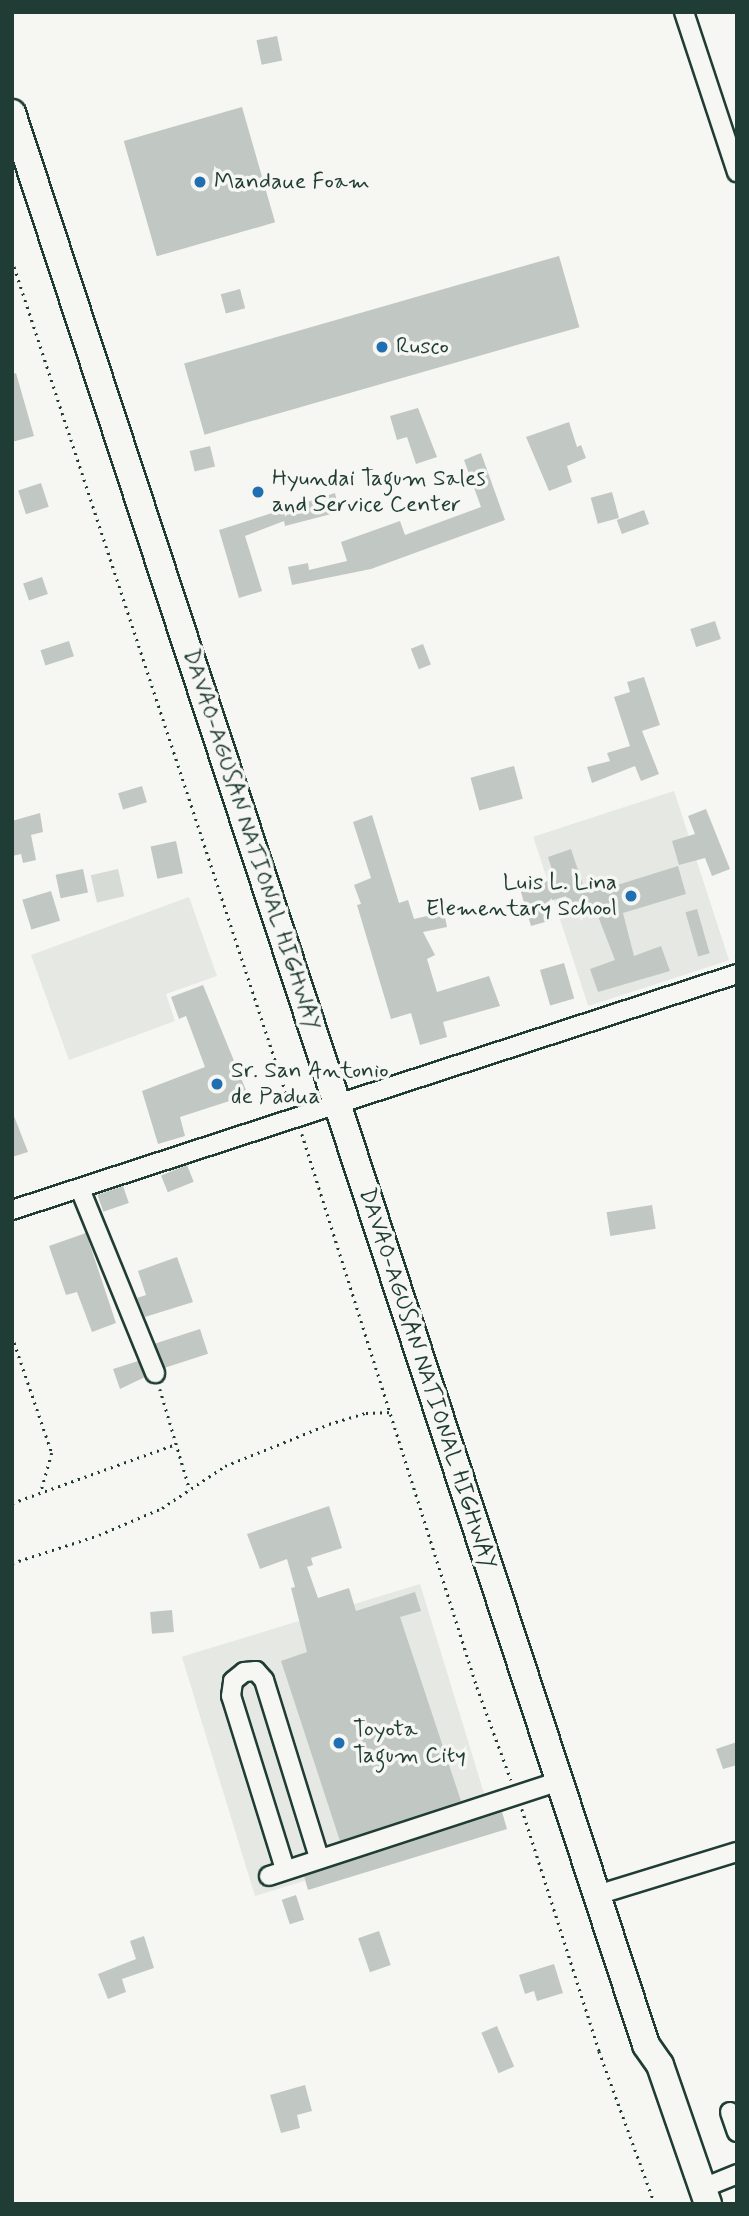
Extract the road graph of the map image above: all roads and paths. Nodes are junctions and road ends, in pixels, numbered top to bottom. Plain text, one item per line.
1 (684, 12) edge
2 (12, 113) edge
3 (737, 172) edge
4 (12, 260) edge
5 (737, 974) edge
6 (336, 1101) junction
7 (293, 1115) junction
8 (79, 1189) junction
9 (12, 1210) edge
10 (12, 1336) edge
11 (155, 1373) joint
12 (392, 1412) junction
13 (176, 1444) junction
14 (191, 1491) junction
15 (41, 1492) junction
16 (12, 1503) edge
17 (12, 1563) edge
18 (559, 1781) junction
19 (515, 1792) junction
20 (737, 1852) edge
21 (319, 1858) junction
22 (597, 1895) junction
23 (730, 2112) dead end
24 (737, 2132) edge
25 (737, 2174) edge
26 (701, 2199) edge
27 (655, 2204) edge

1 - 3 street
2 - 6 highway, DAVAO-AGUSAN NATIONAL HIGHWAY
4 - 7 path
5 - 6 street
6 - 7 street
6 - 18 highway, DAVAO-AGUSAN NATIONAL HIGHWAY
7 - 8 street
7 - 12 path
8 - 9 street
8 - 11 street
10 - 15 path
11 - 13 path
12 - 14 path
12 - 19 path
13 - 14 path
13 - 15 path
14 - 17 path
15 - 16 path
18 - 19 street
18 - 22 highway, DAVAO-AGUSAN NATIONAL HIGHWAY
19 - 21 street
19 - 27 path
20 - 22 street
21 - 21 street
22 - 26 highway, DAVAO-AGUSAN NATIONAL HIGHWAY
23 - 24 street
25 - 26 street

